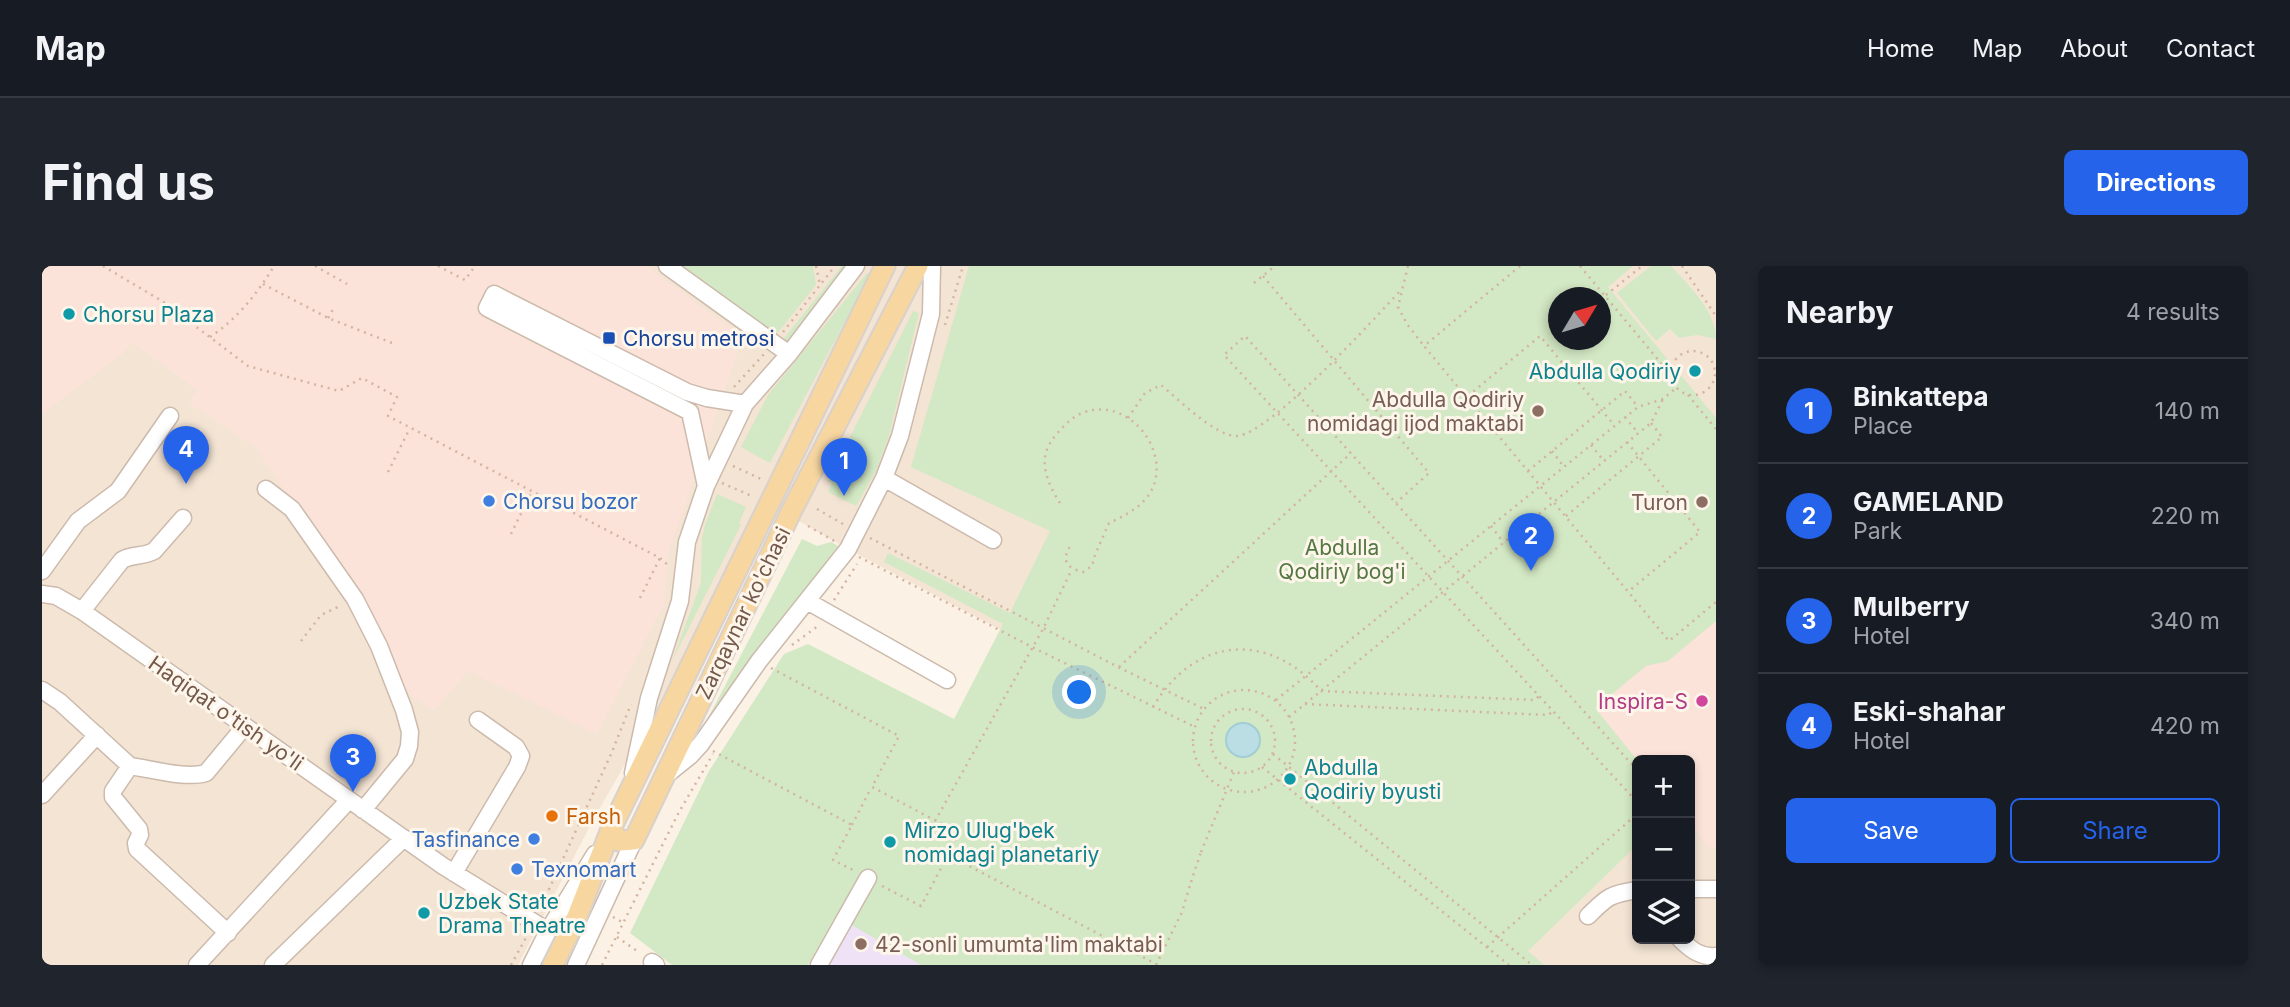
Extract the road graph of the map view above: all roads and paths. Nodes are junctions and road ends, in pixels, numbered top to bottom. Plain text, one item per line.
1 (103, 266) edge
2 (274, 266) edge
3 (315, 266) edge
4 (438, 266) edge
5 (475, 266) edge
6 (667, 266) edge
7 (816, 266) edge
8 (856, 266) edge
9 (884, 266) edge
10 (918, 266) edge
11 (932, 266) edge
12 (1275, 266) edge
13 (1408, 266) edge
14 (1520, 266) edge
15 (1580, 266) edge
16 (1642, 266) edge
17 (1682, 266) edge
18 (1263, 276) junction
19 (1254, 283) dead end
20 (347, 284) dead end
21 (263, 285) junction
22 (820, 285) dead end
23 (1598, 287) edge
24 (1401, 289) junction
25 (1611, 291) edge
26 (1611, 303) edge
27 (335, 306) dead end
28 (1716, 316) edge
29 (328, 318) junction
30 (210, 337) junction
31 (393, 343) dead end
32 (1424, 346) junction
33 (1716, 353) edge
34 (789, 354) junction
35 (1335, 358) junction
36 (1709, 358) junction
37 (1670, 374) junction
38 (1676, 388) junction
39 (1298, 395) junction
40 (1688, 395) junction
41 (1467, 397) junction
42 (680, 398) junction
43 (1663, 399) junction
44 (745, 404) junction
45 (1638, 407) junction
46 (1602, 410) junction
47 (1276, 412) junction
48 (170, 416) dead end
49 (1625, 417) junction
50 (1128, 418) junction
51 (1651, 423) junction
52 (1614, 425) junction
53 (410, 428) junction
54 (1716, 429) edge
55 (1638, 433) junction
56 (1627, 442) junction
57 (1591, 445) junction
58 (1552, 451) junction
59 (1351, 453) junction
60 (1639, 456) junction
61 (719, 460) junction
62 (1604, 461) junction
63 (1564, 467) junction
64 (1331, 471) junction
65 (1528, 471) junction
66 (388, 472) dead end
67 (884, 478) junction
68 (761, 480) dead end
69 (708, 482) junction
70 (1540, 486) junction
71 (266, 489) dead end
72 (532, 491) junction
73 (754, 497) dead end
74 (1554, 502) junction
75 (1060, 503) dead end
76 (1396, 503) junction
77 (817, 509) dead end
78 (1566, 516) junction
79 (183, 518) dead end
80 (808, 526) dead end
81 (1491, 526) junction
82 (856, 531) junction
83 (511, 534) dead end
84 (993, 540) dead end
85 (1504, 543) junction
86 (1071, 545) dead end
87 (848, 549) junction
88 (660, 558) junction
89 (1448, 561) junction
90 (1072, 569) junction
91 (672, 570) dead end
92 (42, 571) edge
93 (1462, 576) junction
94 (1429, 577) junction
95 (1443, 592) junction
96 (1630, 592) junction
97 (42, 593) edge
98 (640, 598) dead end
99 (355, 599) junction
100 (807, 601) junction
101 (1716, 602) edge
102 (827, 610) junction
103 (82, 611) junction
104 (1043, 629) junction
105 (301, 641) dead end
106 (789, 647) dead end
107 (1032, 648) junction
108 (776, 661) dead end
109 (765, 665) junction
110 (1118, 667) junction
111 (1307, 675) junction
112 (947, 680) dead end
113 (1164, 689) junction
114 (42, 690) edge
115 (1321, 691) junction
116 (1539, 696) junction
117 (1276, 700) junction
118 (632, 703) dead end
119 (1305, 704) junction
120 (1153, 707) junction
121 (1204, 709) junction
122 (1553, 711) junction
123 (1289, 717) junction
124 (478, 720) dead end
125 (245, 726) junction
126 (1195, 727) junction
127 (97, 735) junction
128 (708, 748) junction
129 (1273, 754) junction
130 (1632, 764) edge
131 (130, 766) junction
132 (1288, 766) junction
133 (1262, 767) junction
134 (1234, 772) junction
135 (665, 776) junction
136 (1278, 779) junction
137 (872, 787) junction
138 (1228, 789) junction
139 (629, 791) junction
140 (42, 795) edge
141 (1632, 797) edge
142 (348, 801) junction
143 (363, 810) junction
144 (1632, 818) edge
145 (935, 821) junction
146 (852, 825) junction
147 (611, 829) junction
148 (404, 838) junction
149 (634, 840) junction
150 (948, 855) junction
151 (454, 873) junction
152 (868, 878) junction
153 (1695, 889) edge
154 (1716, 889) edge
155 (1632, 891) edge
156 (1588, 916) dead end
157 (541, 927) junction
158 (228, 933) junction
159 (617, 937) junction
160 (1497, 937) junction
161 (1686, 944) edge
162 (1487, 947) junction
163 (1716, 956) edge
164 (654, 963) edge
165 (197, 965) edge
166 (273, 965) edge
167 (511, 965) edge
168 (531, 965) edge
169 (553, 965) edge
170 (576, 965) edge
171 (602, 965) edge
172 (820, 965) edge
173 (1157, 965) edge
174 (1509, 965) edge
175 (1532, 965) edge

1 - 30 path
2 - 21 path
3 - 20 path
4 - 5 path
6 - 34 street
7 - 22 path
8 - 34 street
9 - 139 main road, Zarqaynar ko'chasi
10 - 135 main road, Zarqaynar ko'chasi
11 - 67 street
12 - 18 path
13 - 24 path
14 - 32 path
15 - 23 path
16 - 25 path
17 - 28 path
18 - 19 path
18 - 35 path
21 - 29 path
21 - 30 path
24 - 32 path
24 - 35 path
26 - 37 path
27 - 29 path
29 - 31 path
30 - 53 path
32 - 41 path
33 - 36 path
34 - 44 street
35 - 39 path
35 - 76 path
36 - 37 path
36 - 40 path
37 - 38 path
38 - 40 path
38 - 43 path
39 - 47 path
39 - 47 path
39 - 59 path
40 - 54 path
41 - 46 path
41 - 65 path
42 - 42 street
42 - 44 street
42 - 69 street
43 - 45 path
43 - 51 path
44 - 61 street
45 - 46 path
45 - 49 path
46 - 52 path
46 - 58 path
47 - 50 path
47 - 64 path
48 - 92 street
49 - 52 path
49 - 55 path
50 - 75 path
50 - 90 path
51 - 55 path
51 - 60 path
52 - 57 path
53 - 66 path
53 - 72 path
55 - 56 path
56 - 60 path
56 - 62 path
57 - 62 path
57 - 63 path
58 - 63 path
58 - 65 path
59 - 64 path
59 - 76 path
60 - 78 path
60 - 96 path
61 - 68 path
61 - 69 street
62 - 74 path
63 - 70 path
64 - 94 path
64 - 110 path
65 - 70 path
67 - 82 street
67 - 84 street
69 - 73 path
69 - 139 street
70 - 74 path
70 - 81 path
71 - 99 street
72 - 83 path
72 - 88 path
74 - 78 path
74 - 85 path
76 - 89 path
77 - 82 path
78 - 96 path
79 - 103 street
80 - 87 path
81 - 85 path
81 - 89 path
82 - 87 street
82 - 104 path
85 - 93 path
86 - 90 path
87 - 100 street
87 - 107 path
88 - 91 path
88 - 98 path
89 - 93 path
89 - 94 path
90 - 104 path
93 - 95 path
93 - 130 path
94 - 95 path
94 - 111 path
95 - 115 path
95 - 116 path
96 - 101 path
97 - 103 street, Haqiqat o'tish yo'li
99 - 105 path
99 - 143 street
100 - 102 street
100 - 109 street
102 - 106 path
102 - 112 street
103 - 125 street, Haqiqat o'tish yo'li
104 - 107 path
104 - 110 path
107 - 120 path
107 - 145 path
108 - 109 path
109 - 128 street
109 - 137 path
110 - 113 path
111 - 113 path
111 - 115 path
111 - 117 path
113 - 120 path
113 - 121 path
114 - 127 street
115 - 116 path
115 - 119 path
116 - 122 path
117 - 121 path
117 - 123 path
118 - 157 path
119 - 122 path
119 - 123 path
120 - 126 path
121 - 126 path
122 - 141 path
123 - 132 path
124 - 151 street
125 - 131 street
125 - 142 street, Haqiqat o'tish yo'li
126 - 138 path
127 - 131 street
127 - 140 street
128 - 135 street
128 - 146 path
128 - 159 path
129 - 132 path
129 - 133 path
129 - 134 path
131 - 158 street
132 - 136 path
132 - 160 path
133 - 134 path
133 - 136 path
134 - 138 path
135 - 149 main road, Zarqaynar ko'chasi
136 - 138 path
136 - 162 path
137 - 145 path
137 - 146 path
138 - 173 path, bridge
139 - 147 main road, Zarqaynar ko'chasi
142 - 143 street, Haqiqat o'tish yo'li
142 - 158 street
143 - 148 street, Haqiqat o'tish yo'li
144 - 160 path
145 - 150 path
146 - 152 path
147 - 149 main road
147 - 157 street
147 - 169 main road, Zarqaynar ko'chasi
148 - 151 street, Haqiqat o'tish yo'li
148 - 166 street
149 - 170 street, Zarqaynar ko'chasi
150 - 152 path
150 - 173 path
151 - 157 street, Haqiqat o'tish yo'li
152 - 172 street
153 - 154 street
155 - 156 street
157 - 167 path
157 - 168 street
158 - 165 street
159 - 164 path
159 - 171 path
160 - 162 path
160 - 175 path
161 - 163 street
162 - 174 path

